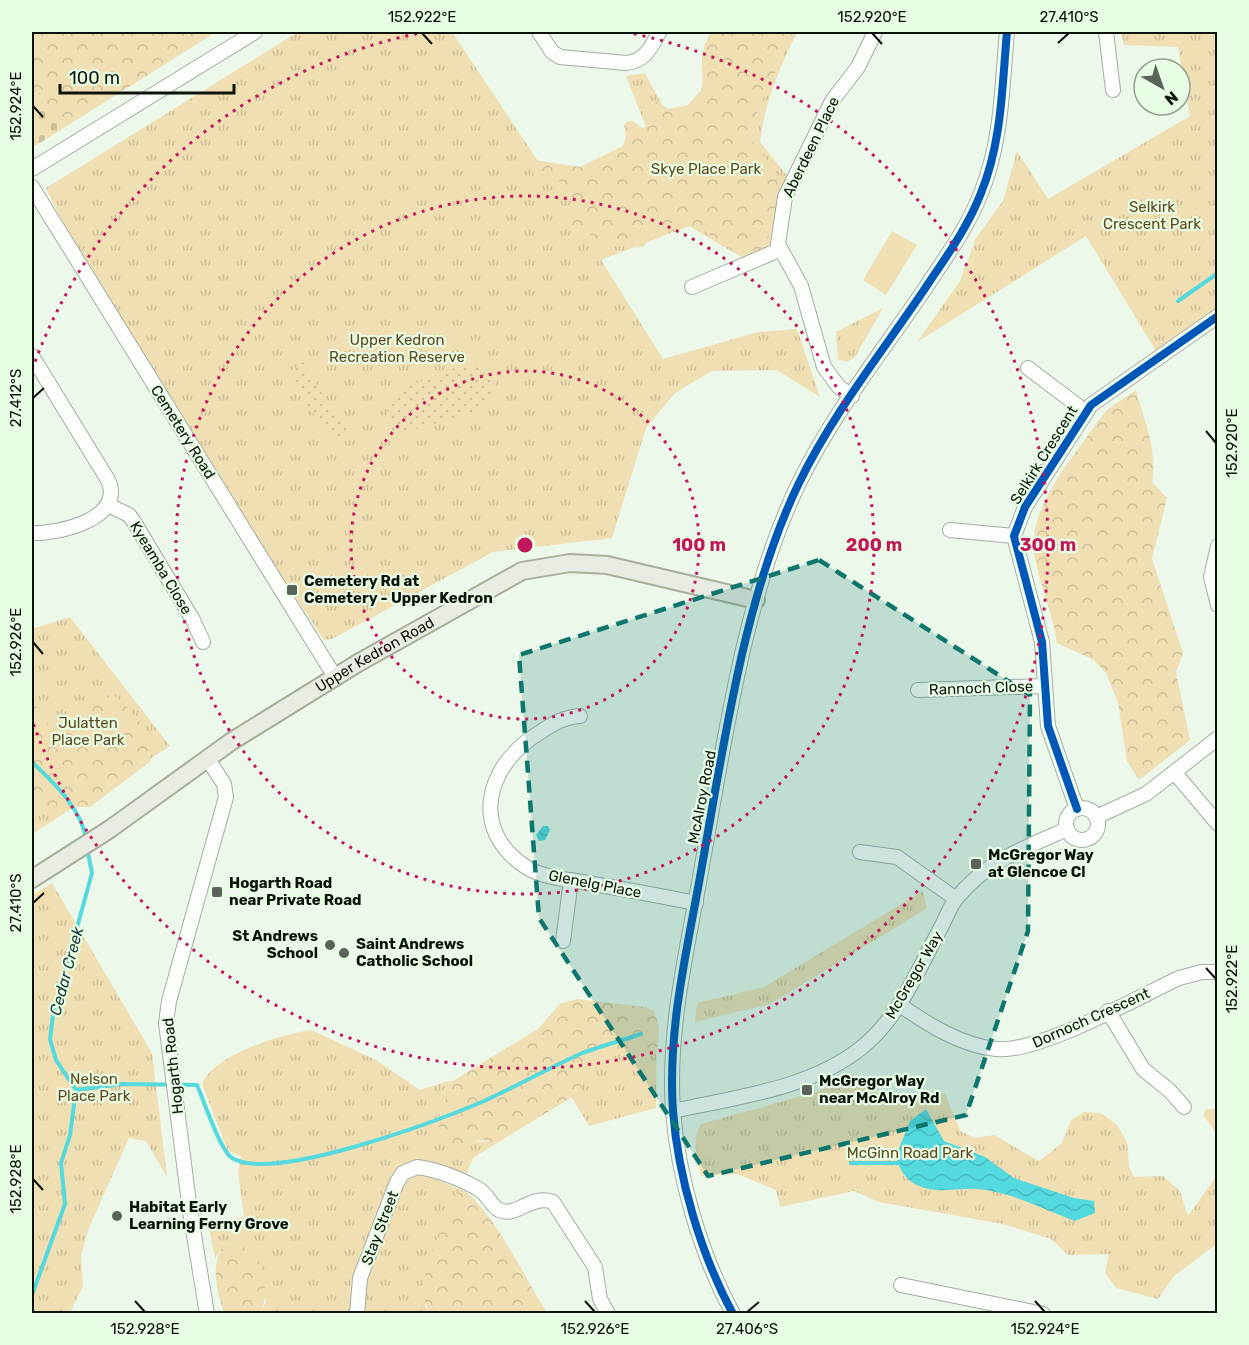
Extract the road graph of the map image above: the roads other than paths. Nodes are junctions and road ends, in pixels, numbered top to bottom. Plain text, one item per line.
1 (255, 32) edge
2 (539, 32) edge
3 (659, 32) edge
4 (875, 32) edge
5 (1007, 32) edge
6 (1106, 32) edge
7 (1113, 90) dead end
8 (32, 169) edge
9 (32, 187) edge
10 (779, 250) junction
11 (692, 287) dead end
12 (1218, 316) edge
13 (32, 356) edge
14 (1028, 368) dead end
15 (852, 396) junction
16 (1086, 412) junction
17 (108, 505) junction
18 (950, 530) dead end
19 (32, 533) edge
20 (1014, 536) junction
21 (1218, 546) edge
22 (756, 600) junction
23 (1218, 605) edge
24 (203, 642) dead end
25 (334, 677) junction
26 (1044, 686) junction
27 (918, 690) dead end
28 (580, 716) dead end
29 (1218, 738) edge
30 (207, 758) junction
31 (1175, 773) junction
32 (1077, 809) junction
33 (1096, 817) junction
34 (1218, 824) edge
35 (1067, 829) junction
36 (860, 852) dead end
37 (32, 879) edge
38 (571, 880) junction
39 (956, 899) junction
40 (696, 903) junction
41 (563, 941) dead end
42 (1218, 972) edge
43 (900, 1005) junction
44 (1108, 1011) junction
45 (1184, 1107) dead end
46 (673, 1111) junction
47 (901, 1285) dead end
48 (207, 1314) edge
49 (357, 1314) edge
50 (608, 1314) edge
51 (732, 1314) edge
52 (1043, 1314) edge

1 - 8 street
2 - 3 street
4 - 10 street, Aberdeen Place
5 - 15 street, McAlroy Road
6 - 7 street
9 - 25 street, Cemetery Road
10 - 11 street
10 - 15 street
12 - 16 street, Selkirk Crescent
13 - 17 street
14 - 16 street
15 - 22 street, McAlroy Road
16 - 20 street, Selkirk Crescent
17 - 19 street
17 - 24 street, Kyeamba Close
18 - 20 street
20 - 26 street
21 - 23 street
22 - 25 main road, Upper Kedron Road
22 - 40 street, McAlroy Road
25 - 30 main road, Upper Kedron Road
26 - 27 street, Rannoch Close
26 - 32 street
28 - 38 street, Glenelg Place
29 - 31 street
30 - 37 main road, Upper Kedron Road
30 - 48 street, Hogarth Road
31 - 33 street
31 - 34 street
32 - 33 street
32 - 35 street
33 - 35 street
35 - 39 street, McGregor Way
36 - 39 street
38 - 40 street, Glenelg Place
38 - 41 street
39 - 43 street, McGregor Way
40 - 46 street, McAlroy Road
42 - 44 street, Dornoch Crescent
43 - 44 street, Dornoch Crescent
43 - 46 street, McGregor Way
44 - 45 street
46 - 51 street, McAlroy Road
47 - 52 street
49 - 50 street, Stay Street

